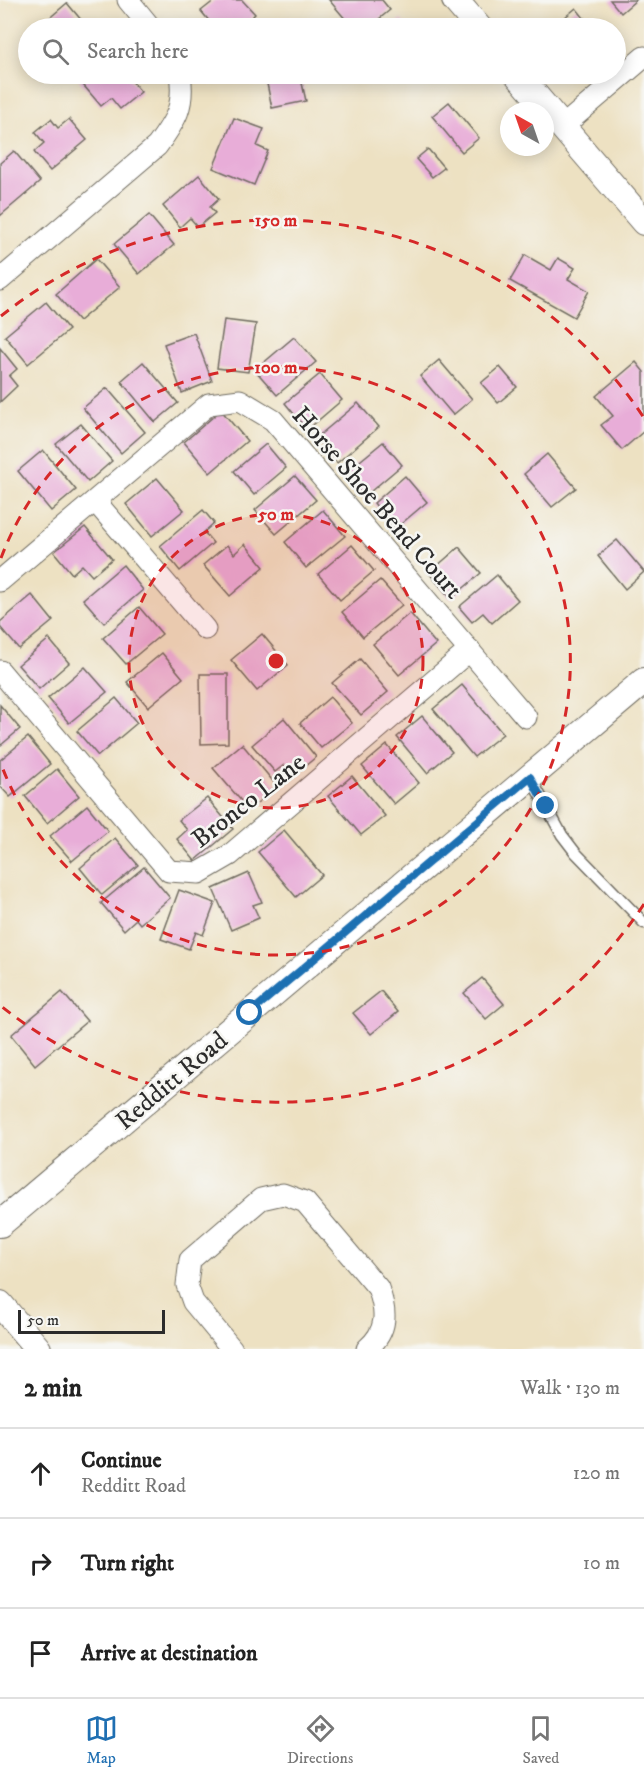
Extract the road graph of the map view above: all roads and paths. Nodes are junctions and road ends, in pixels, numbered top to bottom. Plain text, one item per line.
1 (128, 0) edge
2 (455, 0) edge
3 (143, 18) edge
4 (470, 18) edge
5 (644, 57) edge
6 (626, 72) edge
7 (181, 84) edge
8 (525, 84) edge
9 (612, 84) edge
10 (562, 127) junction
11 (644, 222) edge
12 (0, 280) edge
13 (96, 501) junction
14 (0, 581) edge
15 (206, 629) dead end
16 (470, 650) junction
17 (0, 670) edge
18 (644, 681) edge
19 (526, 717) dead end
20 (530, 777) junction
21 (644, 923) edge
22 (0, 1224) edge
23 (0, 1304) edge
24 (38, 1349) edge
25 (232, 1349) edge
26 (368, 1349) edge

1 - 3 street
2 - 4 street
5 - 6 street
7 - 12 street
8 - 10 street
9 - 10 street
10 - 11 street
13 - 14 street, Horse Shoe Bend Court
13 - 15 street
13 - 16 street, Horse Shoe Bend Court
16 - 17 street, Bronco Lane
16 - 19 street, Horse Shoe Bend Court
18 - 20 street, Redditt Road
20 - 21 lane
20 - 22 street, Redditt Road
23 - 24 street
25 - 26 street

